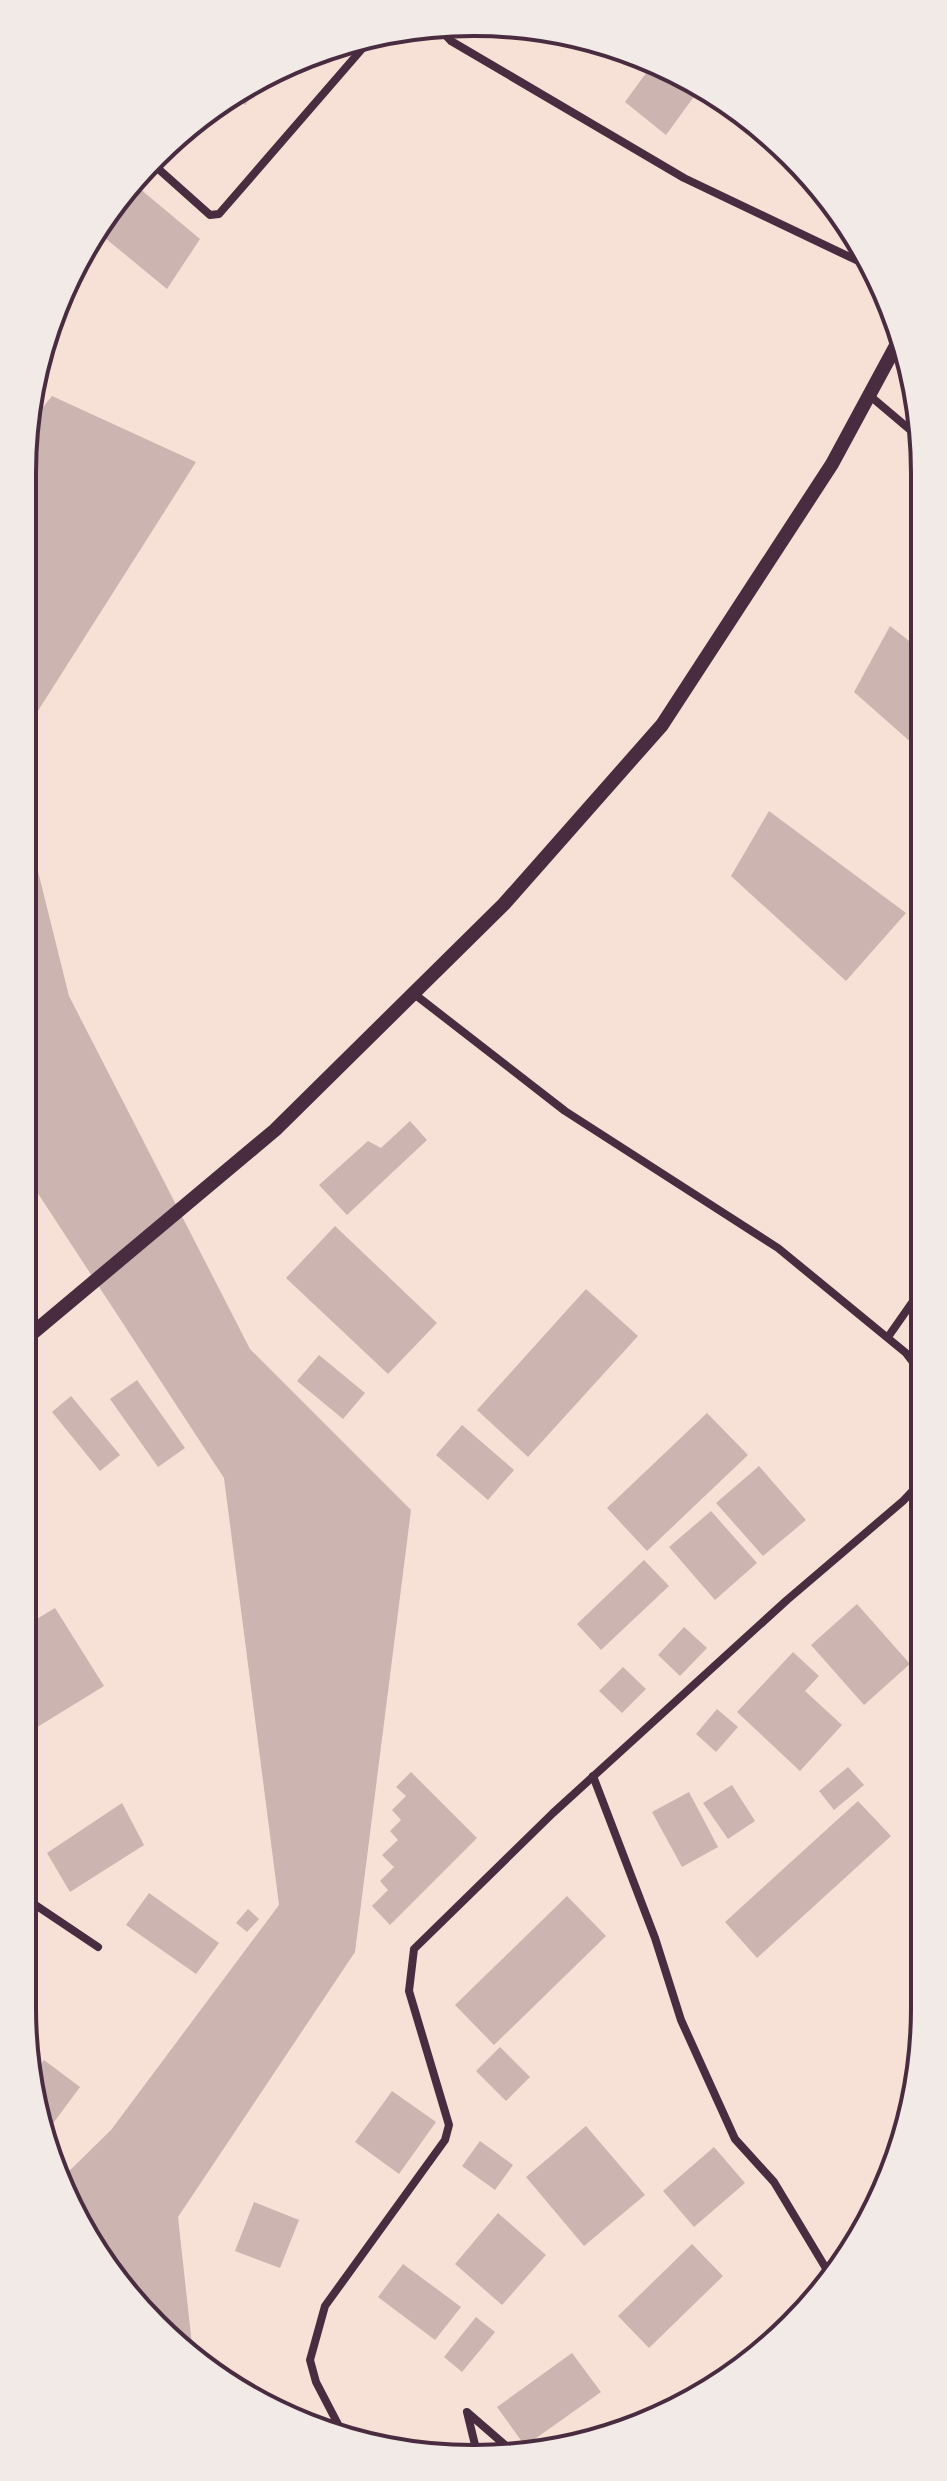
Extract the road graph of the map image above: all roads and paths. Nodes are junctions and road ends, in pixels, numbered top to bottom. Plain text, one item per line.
1 (447, 37) edge
2 (360, 51) edge
3 (159, 169) edge
4 (854, 259) edge
5 (893, 351) edge
6 (869, 395) junction
7 (908, 428) edge
8 (413, 993) junction
9 (911, 1304) edge
10 (36, 1330) edge
11 (888, 1337) junction
12 (911, 1362) edge
13 (911, 1493) edge
14 (593, 1776) junction
15 (36, 1905) edge
16 (98, 1947) dead end
17 (825, 2268) edge
18 (338, 2423) edge
19 (504, 2444) edge
20 (475, 2445) edge

1 - 4 street
2 - 3 street
5 - 6 street
6 - 7 street
6 - 8 street
8 - 10 street
8 - 11 street
9 - 11 street
11 - 12 street
13 - 14 street
14 - 17 street
14 - 18 street
15 - 16 street
19 - 20 street

